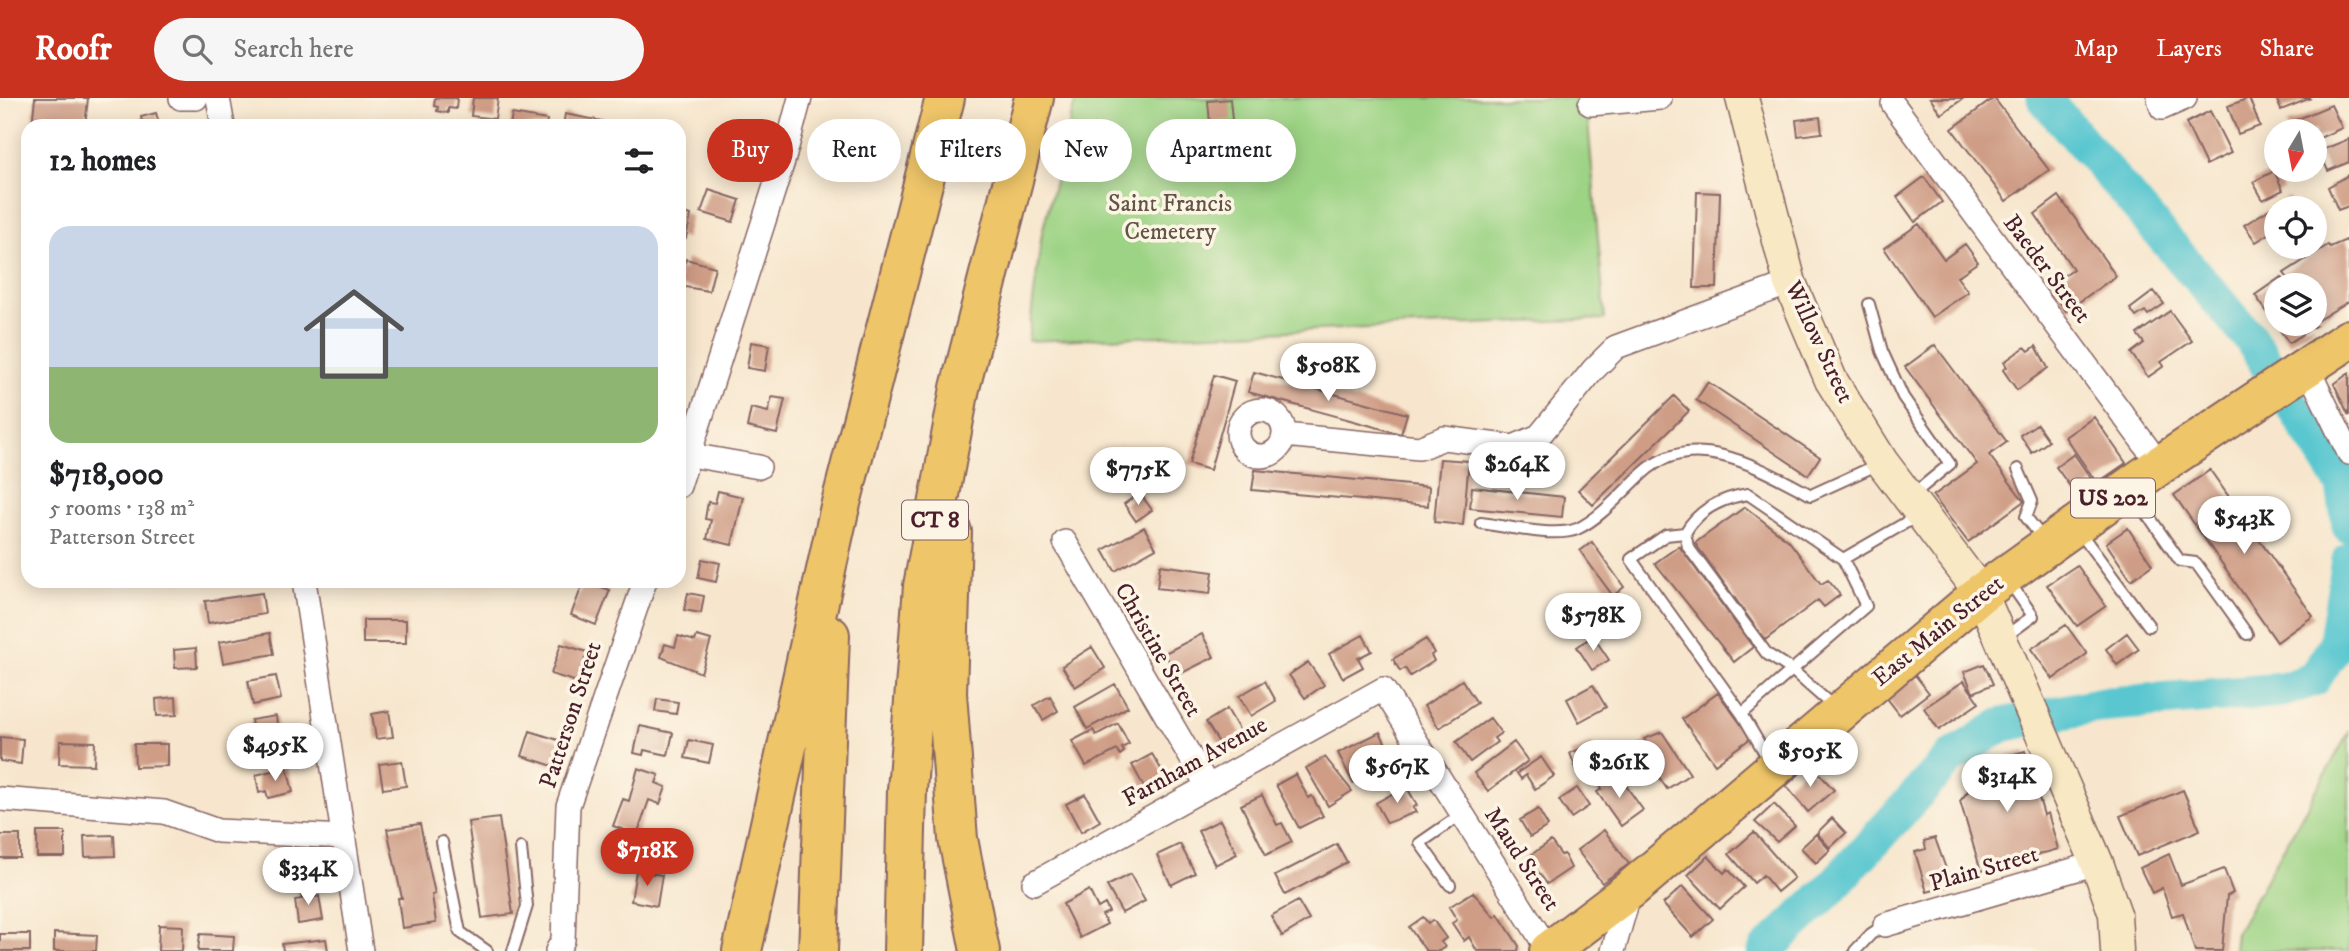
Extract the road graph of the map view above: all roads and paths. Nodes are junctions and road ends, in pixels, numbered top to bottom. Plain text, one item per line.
1 (181, 98) edge
2 (196, 98) edge
3 (218, 98) edge
4 (800, 98) edge
5 (945, 98) edge
6 (1034, 98) edge
7 (1660, 98) edge
8 (1742, 98) edge
9 (2159, 98) edge
10 (2185, 98) edge
11 (1590, 104) dead end
12 (1893, 104) dead end
13 (222, 119) edge
14 (1790, 283) junction
15 (1869, 304) dead end
16 (2349, 339) edge
17 (2303, 367) junction
18 (960, 388) junction
19 (1284, 435) dead end
20 (686, 451) edge
21 (2349, 453) edge
22 (686, 454) edge
23 (1882, 462) junction
24 (2160, 465) junction
25 (759, 467) dead end
26 (2018, 469) dead end
27 (2129, 487) junction
28 (1915, 506) junction
29 (839, 511) junction
30 (1481, 523) dead end
31 (1685, 533) junction
32 (2061, 535) junction
33 (1065, 542) dead end
34 (1843, 559) junction
35 (1993, 584) junction
36 (305, 588) edge
37 (643, 588) edge
38 (2149, 626) dead end
39 (2247, 634) dead end
40 (1793, 670) junction
41 (1383, 689) joint
42 (1839, 713) junction
43 (1742, 714) junction
44 (1774, 768) junction
45 (1207, 785) junction
46 (0, 799) edge
47 (1462, 814) junction
48 (344, 837) junction
49 (442, 842) dead end
50 (522, 848) dead end
51 (2097, 863) junction
52 (1034, 883) dead end
53 (1450, 885) dead end
54 (1631, 889) junction
55 (1885, 925) joint
56 (361, 951) edge
57 (487, 951) edge
58 (513, 951) edge
59 (557, 951) edge
60 (742, 951) edge
61 (818, 951) edge
62 (903, 951) edge
63 (980, 951) edge
64 (1549, 951) edge
65 (1613, 951) edge
66 (1855, 951) edge
67 (2117, 951) edge

1 - 2 street
3 - 13 street
4 - 20 street
5 - 29 highway
6 - 18 highway, CT 8
7 - 11 street
8 - 14 main road, Willow Street
9 - 10 street
12 - 24 street, Baeder Street
14 - 19 street
14 - 23 main road, Willow Street
15 - 28 lane
16 - 17 highway, East Main Street / US 202
17 - 21 street
17 - 24 highway, East Main Street / US 202
18 - 62 highway, CT 8
18 - 63 highway
22 - 25 street
23 - 28 main road, Willow Street
23 - 30 lane
24 - 27 highway, East Main Street / US 202
26 - 32 lane
27 - 32 highway, East Main Street / US 202
27 - 39 lane
28 - 34 lane
28 - 35 main road, Willow Street
29 - 60 highway
29 - 61 highway
31 - 34 lane
31 - 40 lane
31 - 43 lane
32 - 35 highway, East Main Street / US 202
32 - 38 lane
33 - 45 street, Christine Street
34 - 40 lane
35 - 42 highway, East Main Street / US 202
35 - 51 main road, Willow Street
36 - 48 street
37 - 59 street, Patterson Street
40 - 42 lane
40 - 43 lane
41 - 45 street, Farnham Avenue
41 - 47 street, Maud Street
42 - 44 highway, East Main Street / US 202
43 - 44 lane
44 - 54 highway, East Main Street / US 202
45 - 52 street, Farnham Avenue
46 - 48 street
47 - 53 lane
47 - 64 street, Maud Street
48 - 56 street
49 - 57 lane
50 - 58 lane
51 - 55 street, Plain Street
51 - 67 main road, Willow Street
54 - 64 highway, East Main Street / US 202
54 - 65 street
55 - 66 lane

